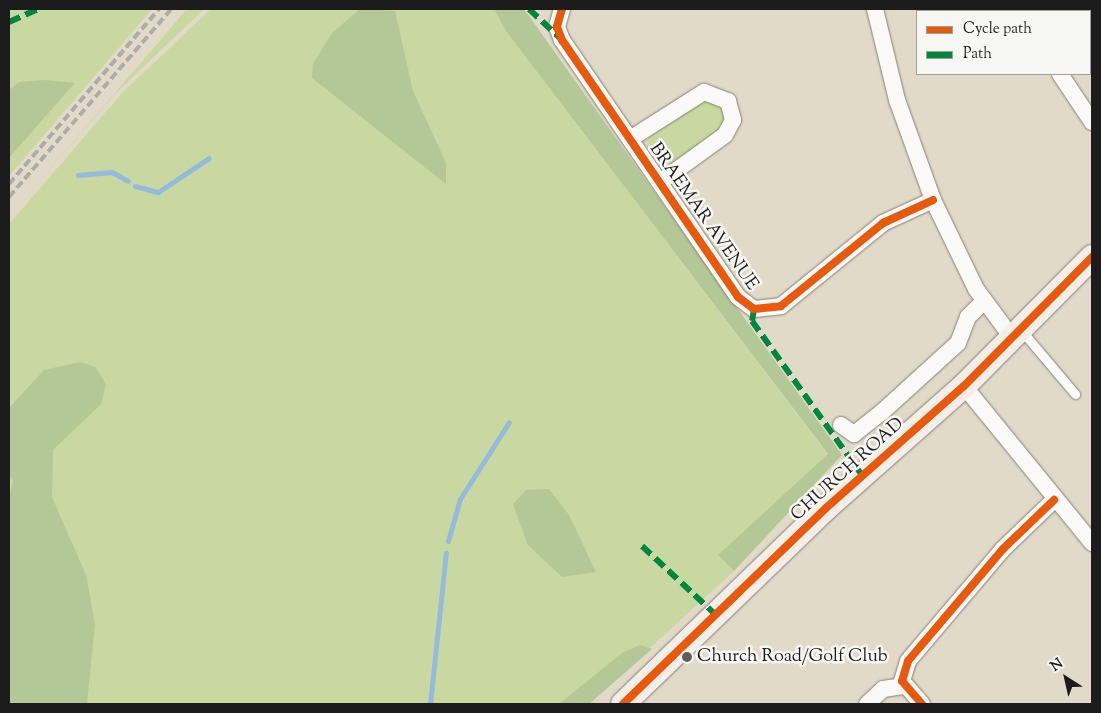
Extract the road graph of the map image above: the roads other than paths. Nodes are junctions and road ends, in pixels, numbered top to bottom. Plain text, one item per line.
1 (562, 9) edge
2 (875, 9) edge
3 (1061, 75) edge
4 (1092, 122) edge
5 (630, 139) junction
6 (660, 182) junction
7 (933, 200) junction
8 (1092, 257) edge
9 (984, 301) junction
10 (1017, 334) junction
11 (964, 386) junction
12 (1075, 394) dead end
13 (841, 425) dead end
14 (1054, 500) junction
15 (1092, 543) edge
16 (905, 686) junction
17 (623, 704) edge
18 (867, 704) edge
19 (922, 704) edge

1 - 5 street, BRAEMAR AVENUE
2 - 7 street
3 - 4 street
5 - 6 street, BRAEMAR AVENUE
5 - 6 street, BRAEMAR AVENUE
6 - 7 street, BRAEMAR AVENUE
7 - 9 street
8 - 10 main road, CHURCH ROAD
9 - 10 street
9 - 13 street, CHURCH ROAD
10 - 11 main road, CHURCH ROAD
10 - 12 lane
11 - 14 street
11 - 17 main road, CHURCH ROAD
14 - 15 street
14 - 16 street
16 - 18 street
16 - 19 street

